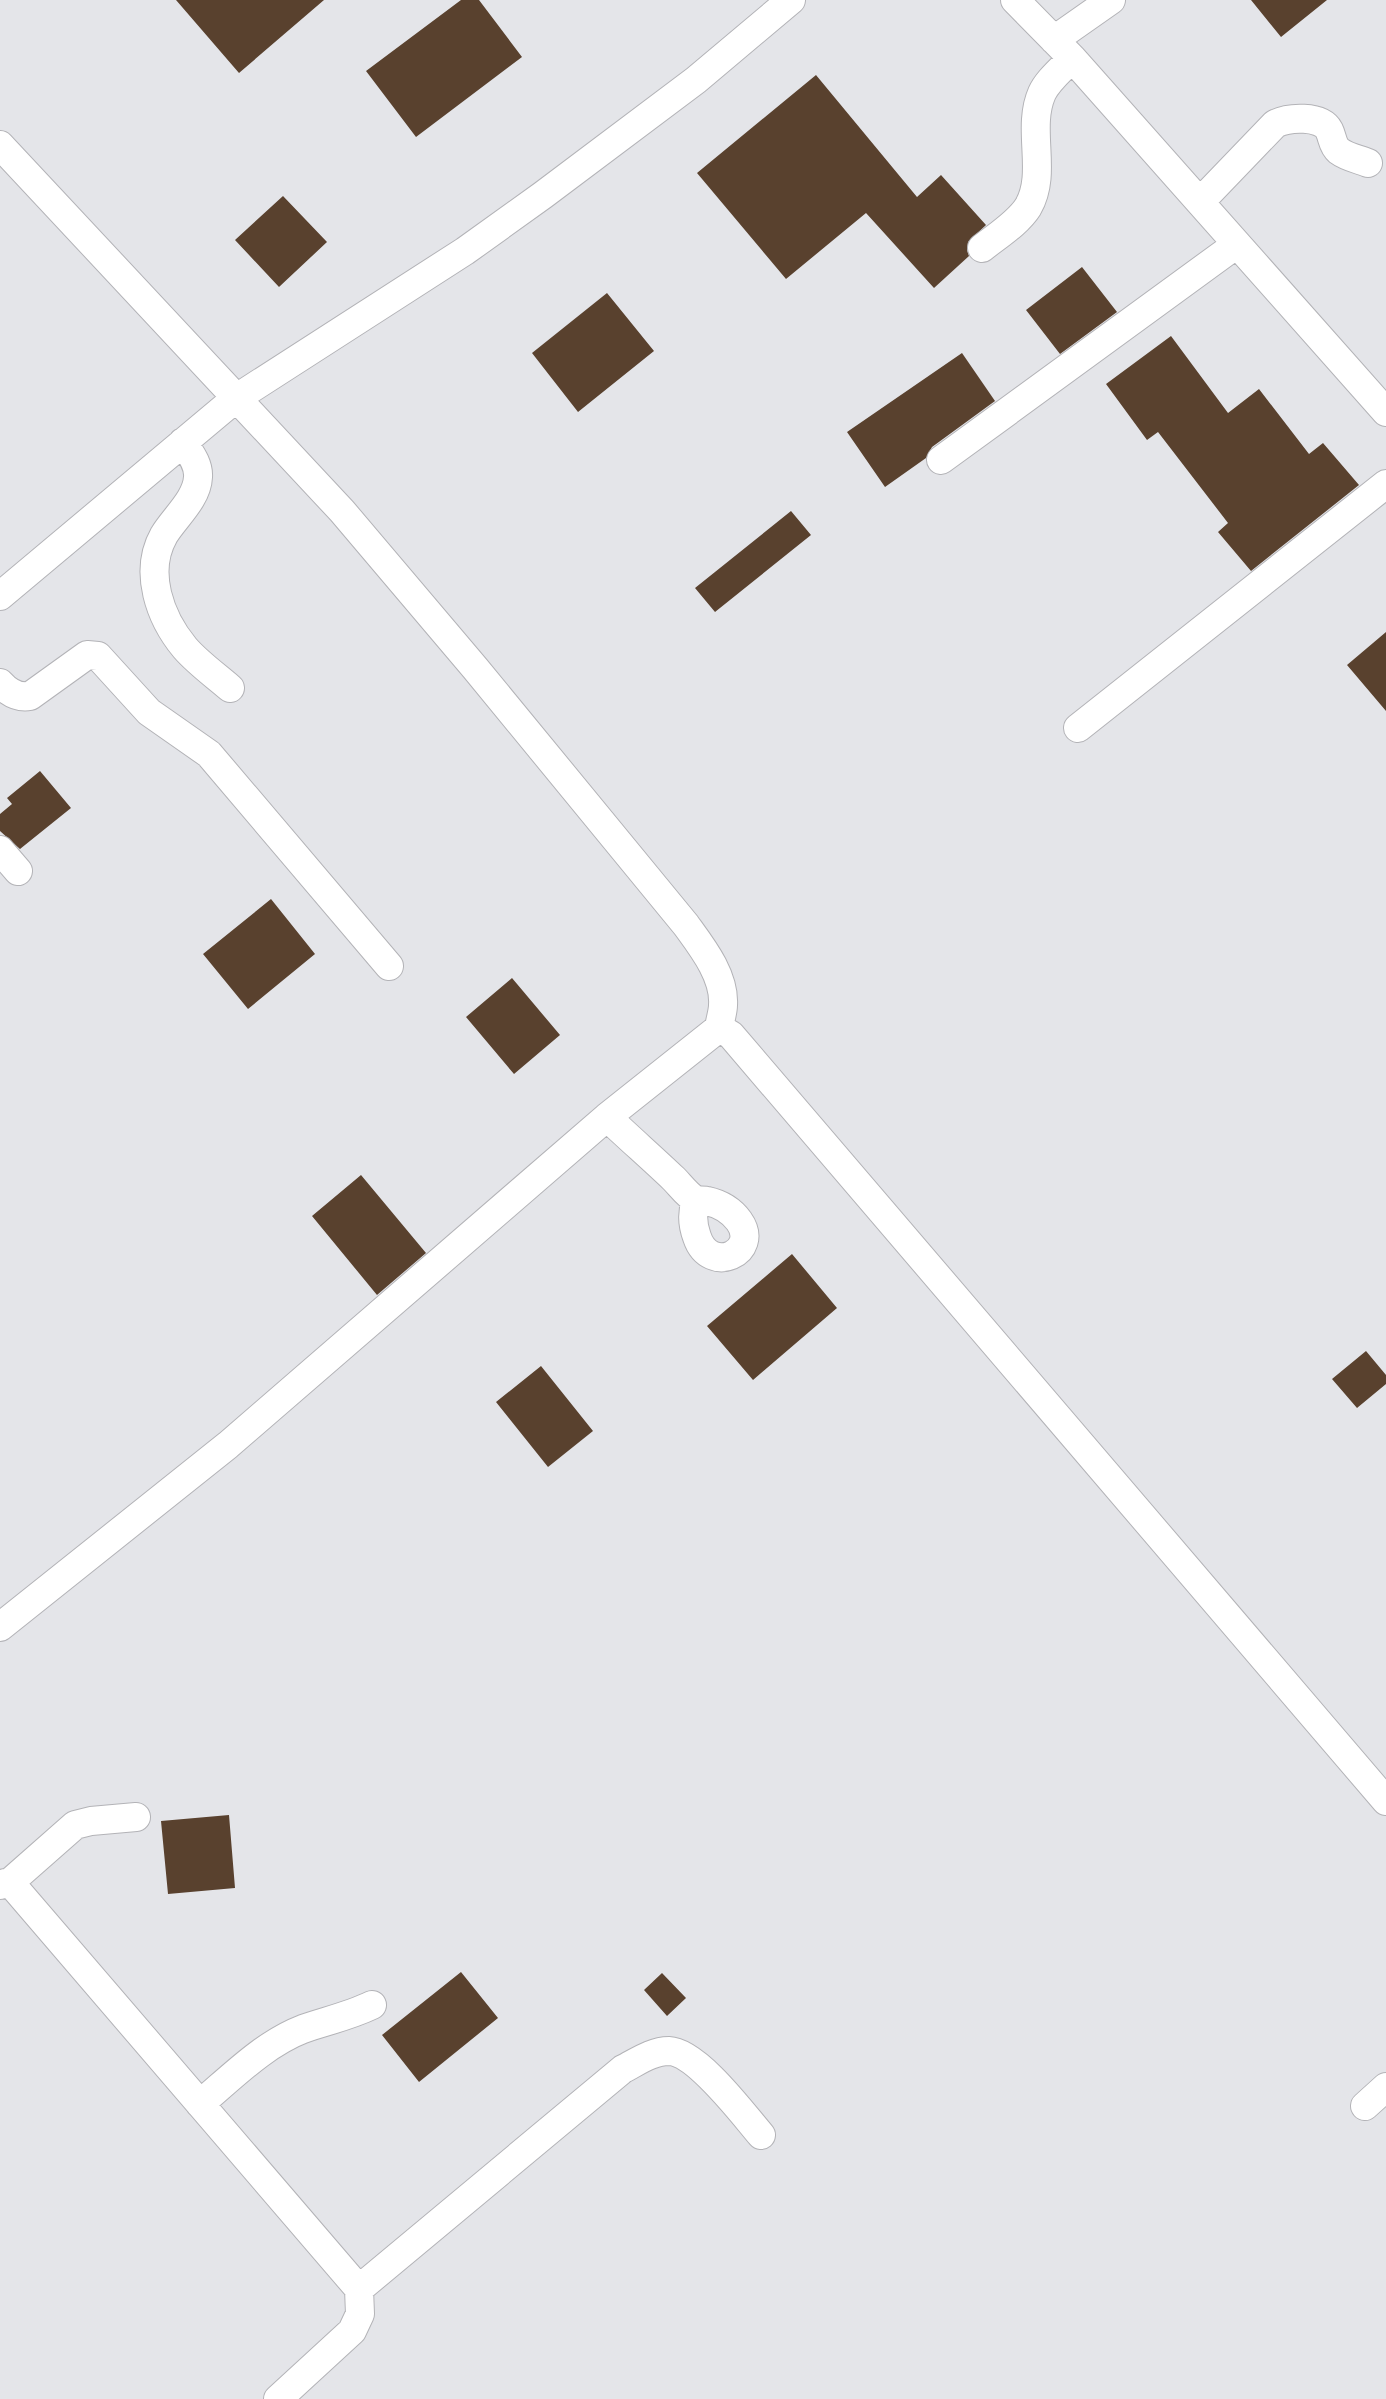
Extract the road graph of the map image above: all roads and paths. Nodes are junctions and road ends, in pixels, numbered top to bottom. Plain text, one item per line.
1 (791, 0) edge
2 (1015, 0) edge
3 (1111, 0) edge
4 (1063, 49) junction
5 (0, 145) edge
6 (1368, 163) dead end
7 (1200, 202) junction
8 (1237, 244) junction
9 (982, 248) dead end
10 (235, 399) junction
11 (1386, 412) edge
12 (183, 442) junction
13 (941, 460) dead end
14 (1386, 484) edge
15 (0, 596) edge
16 (0, 683) edge
17 (230, 688) dead end
18 (1078, 728) dead end
19 (0, 850) edge
20 (18, 871) dead end
21 (389, 966) dead end
22 (719, 1028) junction
23 (607, 1117) junction
24 (696, 1200) dead end
25 (0, 1627) edge
26 (1386, 1801) edge
27 (136, 1817) dead end
28 (4, 1884) edge
29 (372, 2005) dead end
30 (1386, 2087) edge
31 (200, 2104) junction
32 (1365, 2106) dead end
33 (761, 2135) dead end
34 (359, 2289) junction
35 (278, 2399) edge

1 - 10 street
2 - 4 street
3 - 4 street
4 - 7 street
4 - 9 street
5 - 10 street
6 - 7 street
7 - 8 street
8 - 11 street
8 - 13 street
10 - 12 street
10 - 22 street
12 - 15 street
12 - 17 street
14 - 18 street
16 - 21 street
19 - 20 street
22 - 23 street
22 - 26 street
23 - 24 street
23 - 25 street
27 - 28 street
28 - 31 street
29 - 31 street
30 - 32 street
31 - 34 street
33 - 34 street
34 - 35 street

